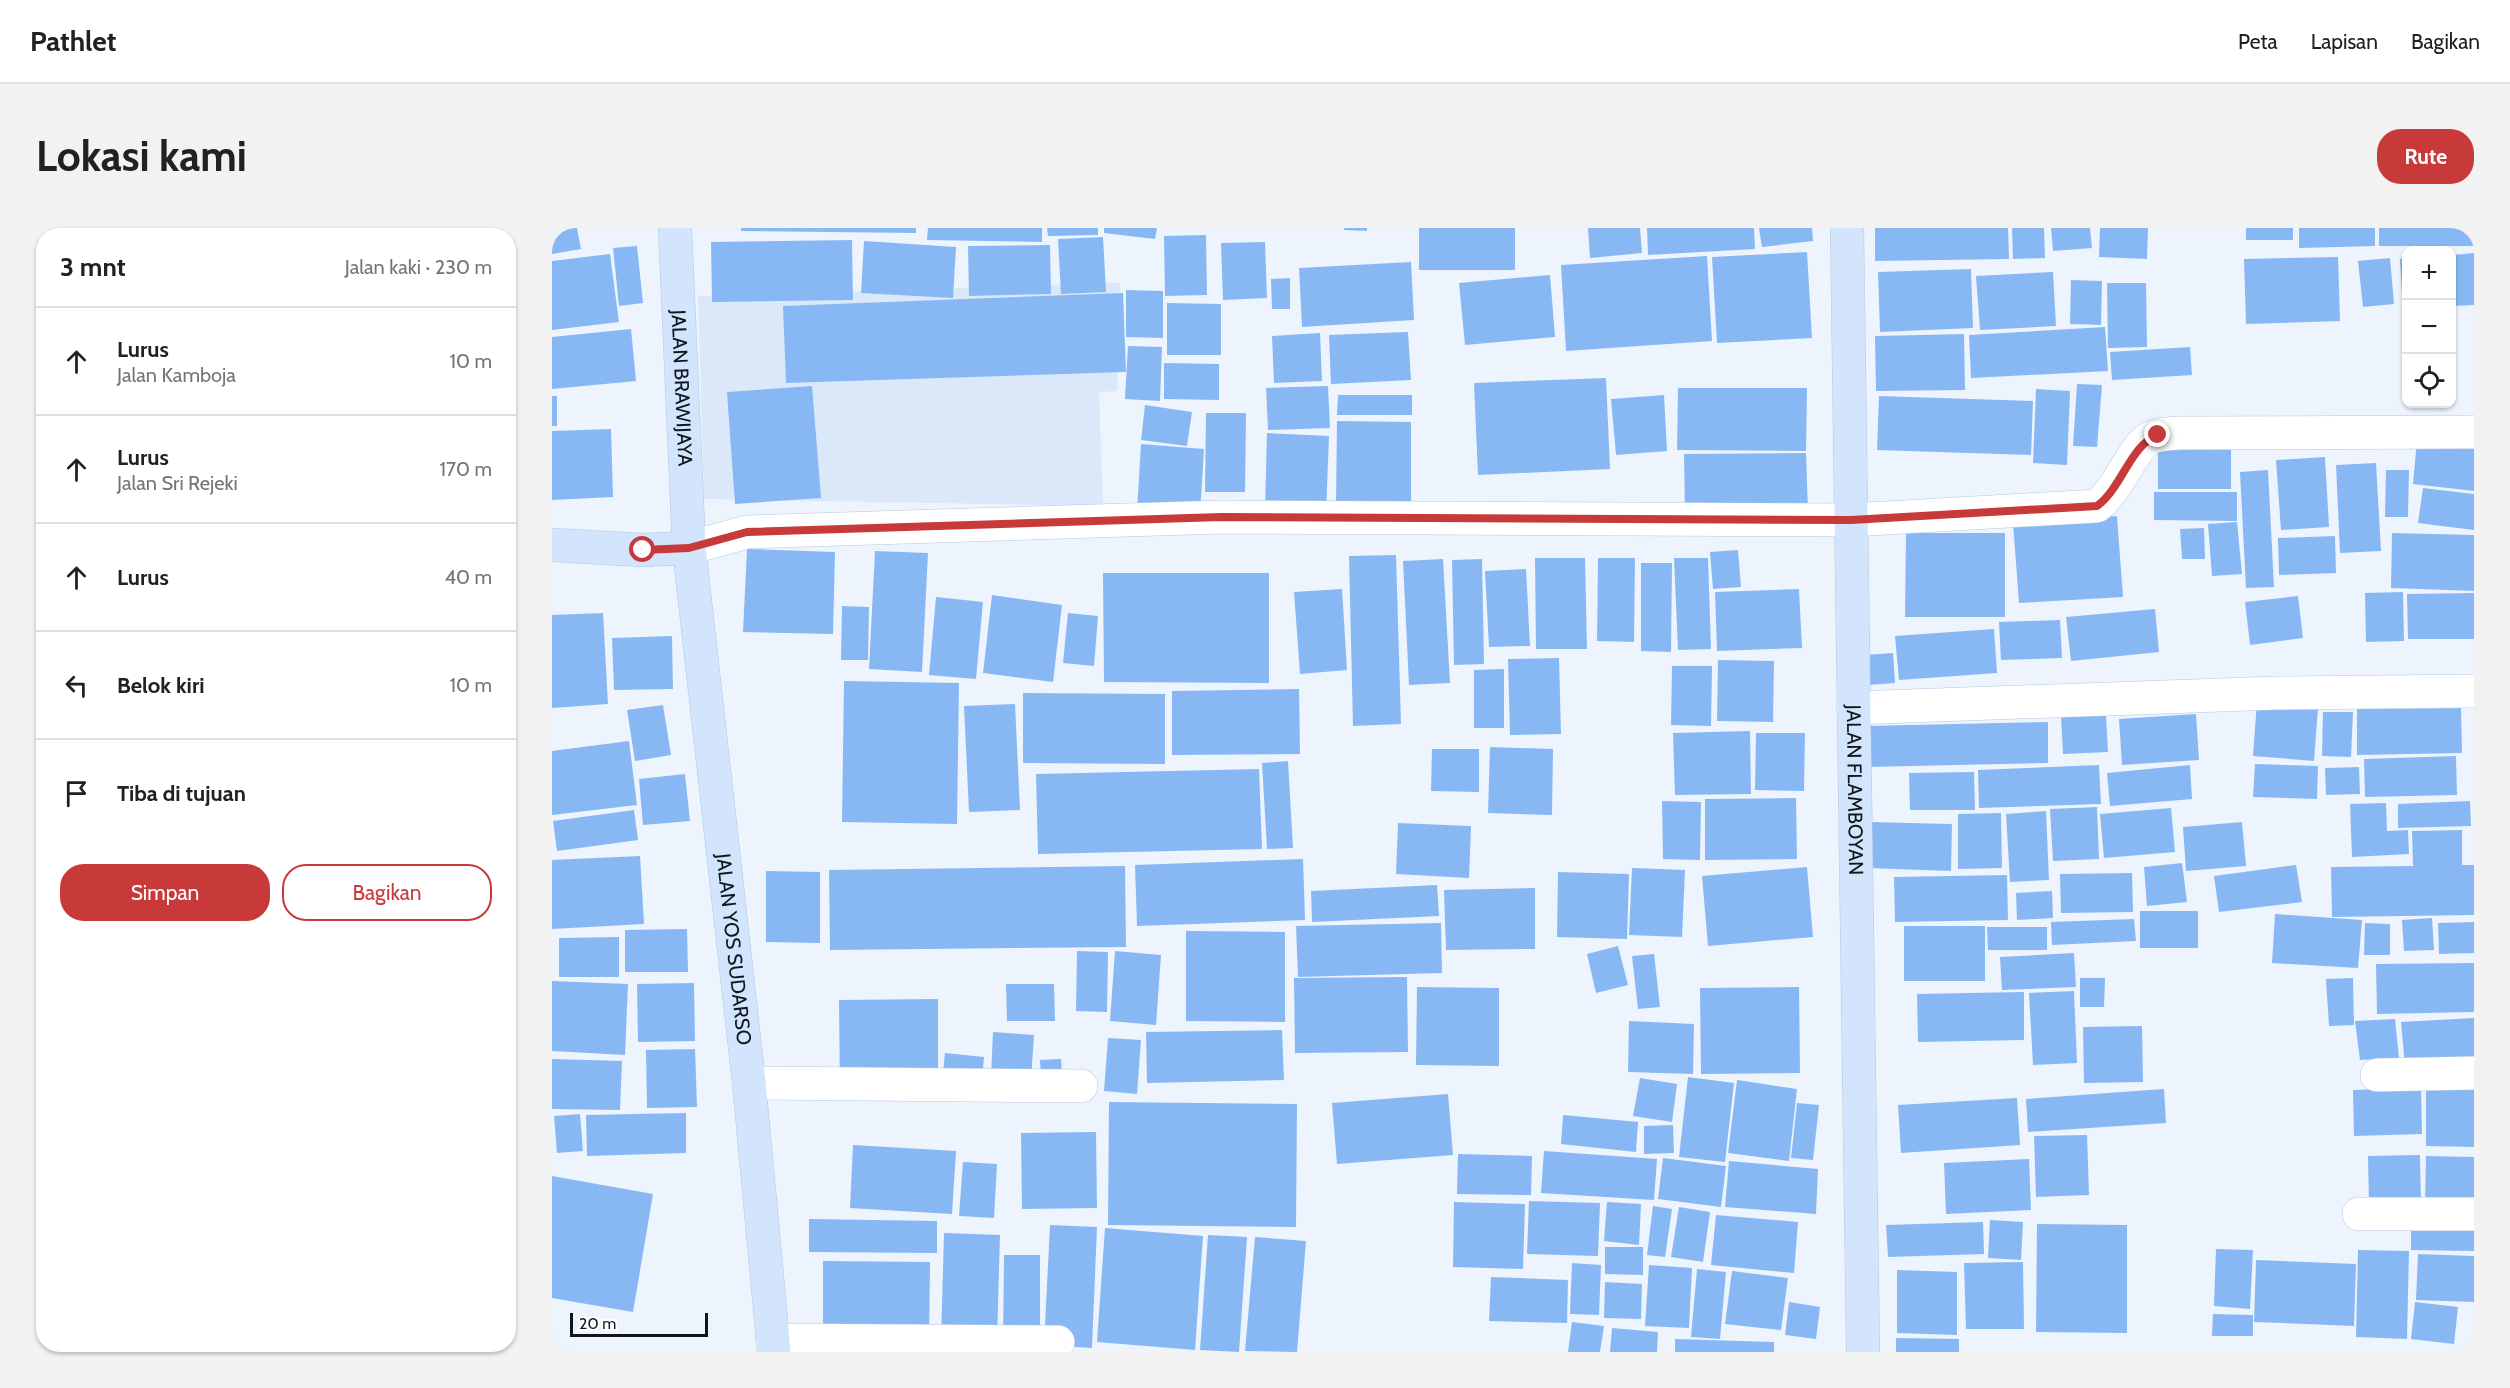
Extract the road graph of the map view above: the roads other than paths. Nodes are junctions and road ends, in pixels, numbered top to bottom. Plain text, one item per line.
1 (675, 228) edge
2 (1847, 228) edge
3 (2474, 432) edge
4 (1851, 520) junction
5 (552, 545) edge
6 (689, 548) junction
7 (2474, 691) edge
8 (1853, 708) junction
9 (2474, 1073) edge
10 (2377, 1075) dead end
11 (749, 1083) junction
12 (1081, 1086) dead end
13 (2359, 1214) dead end
14 (2474, 1214) edge
15 (1058, 1342) dead end
16 (773, 1346) edge
17 (1863, 1352) edge

1 - 6 street, JALAN BRAWIJAYA
2 - 4 street, JALAN FLAMBOYAN
3 - 4 street
4 - 6 street
4 - 8 street, JALAN FLAMBOYAN
5 - 6 street
6 - 11 street, JALAN YOS SUDARSO
7 - 8 street
8 - 17 street, JALAN FLAMBOYAN
9 - 10 street
11 - 12 street
11 - 16 street, JALAN YOS SUDARSO
13 - 14 street
15 - 16 street

